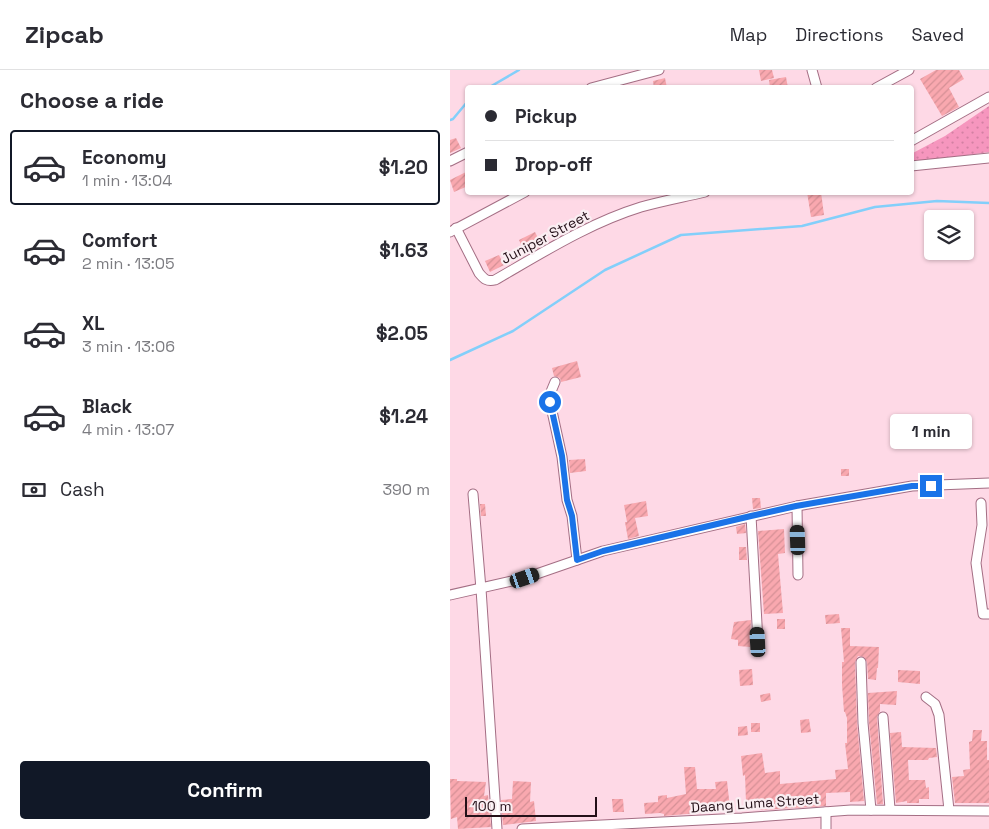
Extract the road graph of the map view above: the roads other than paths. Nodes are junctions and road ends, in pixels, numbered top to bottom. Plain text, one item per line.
1 (658, 70) edge
2 (812, 70) edge
3 (909, 70) edge
4 (602, 85) edge
5 (816, 85) edge
6 (882, 85) edge
7 (989, 97) edge
8 (914, 139) edge
9 (465, 154) edge
10 (989, 158) edge
11 (450, 162) edge
12 (914, 166) edge
13 (520, 195) edge
14 (692, 195) edge
15 (453, 230) edge
16 (555, 382) dead end
17 (989, 484) edge
18 (473, 494) dead end
19 (981, 503) dead end
20 (796, 506) junction
21 (751, 516) junction
22 (577, 560) junction
23 (798, 575) dead end
24 (481, 589) junction
25 (450, 595) edge
26 (989, 614) edge
27 (758, 642) dead end
28 (861, 662) dead end
29 (926, 697) dead end
30 (883, 717) dead end
31 (890, 809) junction
32 (871, 810) junction
33 (949, 810) junction
34 (989, 811) edge
35 (826, 812) junction
36 (497, 829) edge
37 (522, 829) edge
38 (826, 829) edge

1 - 4 street
2 - 5 street
3 - 6 street
7 - 8 street
9 - 11 street
10 - 12 street
13 - 15 street
14 - 15 street, Juniper Street
16 - 22 street
17 - 20 street
18 - 24 street
19 - 26 street
20 - 21 street
20 - 23 street
21 - 22 street
21 - 27 street
22 - 24 street
24 - 25 street
24 - 36 street
28 - 32 street
29 - 33 street
30 - 31 street
31 - 32 street, Daang Luma Street
31 - 33 street, Daang Luma Street
32 - 35 street, Daang Luma Street
33 - 34 street, Daang Luma Street
35 - 37 street, Daang Luma Street
35 - 38 street

